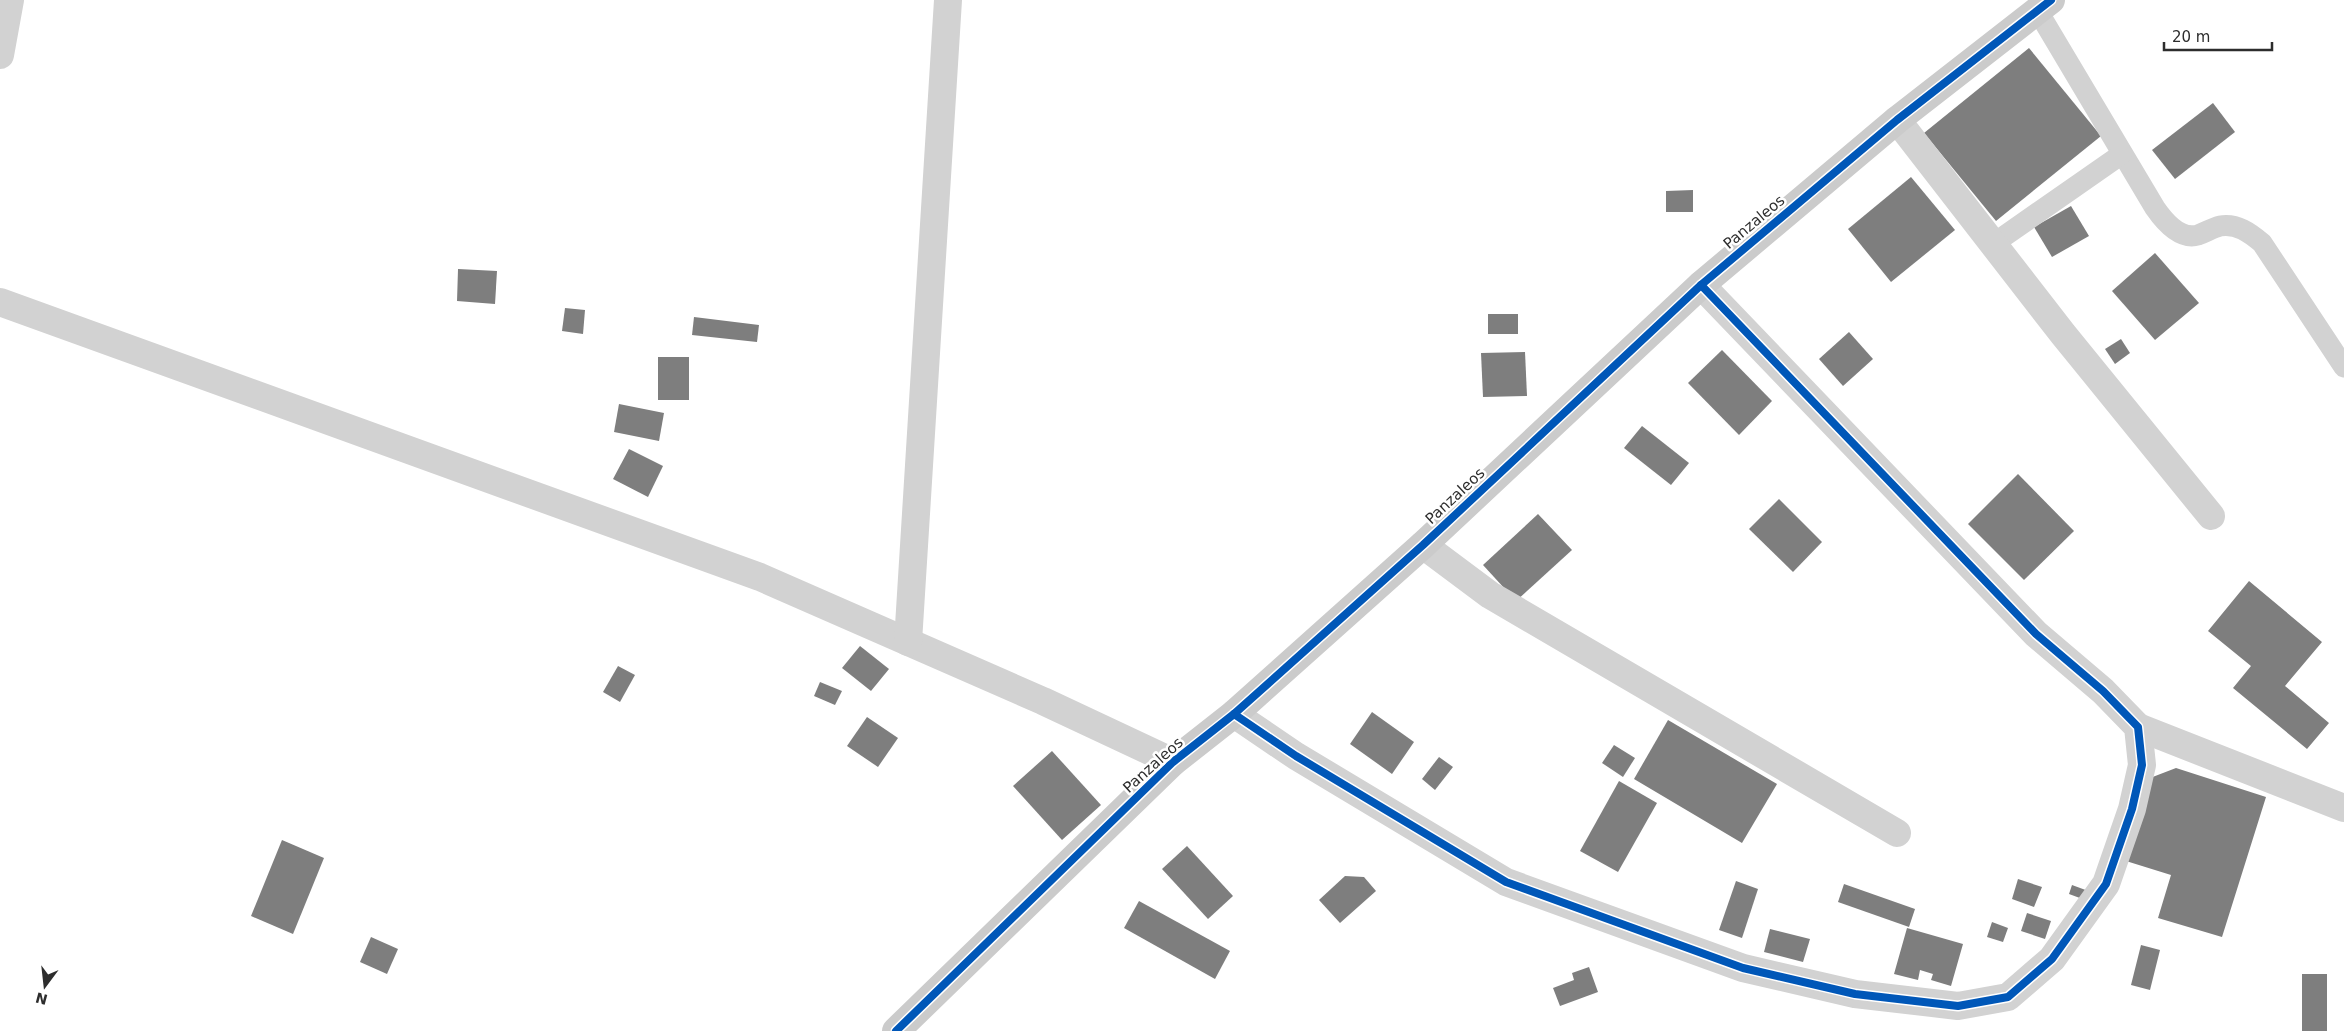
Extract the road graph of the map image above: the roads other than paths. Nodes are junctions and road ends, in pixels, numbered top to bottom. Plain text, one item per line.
1 (10, 0) edge
2 (948, 0) edge
3 (2044, 5) edge
4 (0, 55) edge
5 (1897, 120) junction
6 (2122, 154) junction
7 (1993, 244) junction
8 (1701, 285) junction
9 (0, 302) edge
10 (2344, 368) edge
11 (2211, 516) dead end
12 (1423, 545) junction
13 (908, 642) junction
14 (1234, 714) junction
15 (2138, 727) junction
16 (1173, 762) junction
17 (2344, 808) edge
18 (1897, 833) dead end
19 (896, 1031) edge

1 - 4 street
2 - 13 street
3 - 5 street, Panzaleos
3 - 6 lane
5 - 7 street
5 - 8 street, Panzaleos
6 - 7 lane
6 - 10 lane
7 - 11 street
8 - 12 street, Panzaleos
8 - 15 street
9 - 13 street
12 - 14 street, Panzaleos
12 - 18 street
13 - 16 street
14 - 15 street
14 - 16 street, Panzaleos
15 - 17 street
16 - 19 street, Panzaleos

